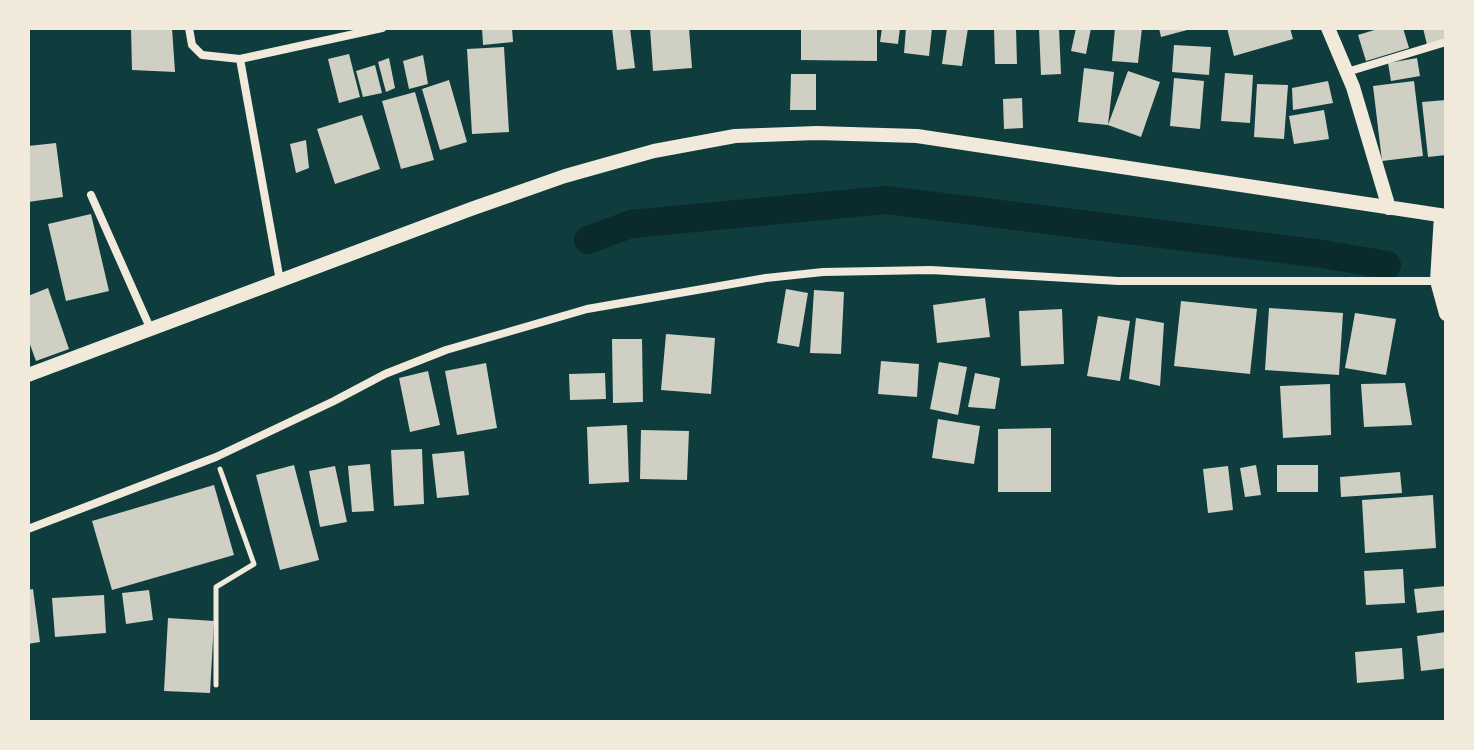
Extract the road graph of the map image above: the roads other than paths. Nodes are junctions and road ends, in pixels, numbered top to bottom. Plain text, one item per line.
1 (189, 28) edge
2 (382, 28) edge
3 (1328, 28) edge
4 (1446, 42) edge
5 (240, 59) junction
6 (1347, 72) junction
7 (91, 195) dead end
8 (1389, 208) junction
9 (1443, 215) edge
10 (280, 281) junction
11 (1437, 281) junction
12 (1446, 314) edge
13 (151, 330) junction
14 (28, 375) edge
15 (28, 529) edge

1 - 5 street
2 - 5 street
3 - 6 street
4 - 6 street
5 - 10 street
6 - 8 street
7 - 13 street
8 - 9 street
8 - 10 street
9 - 11 street
10 - 13 street
11 - 12 street
11 - 15 street
13 - 14 street

